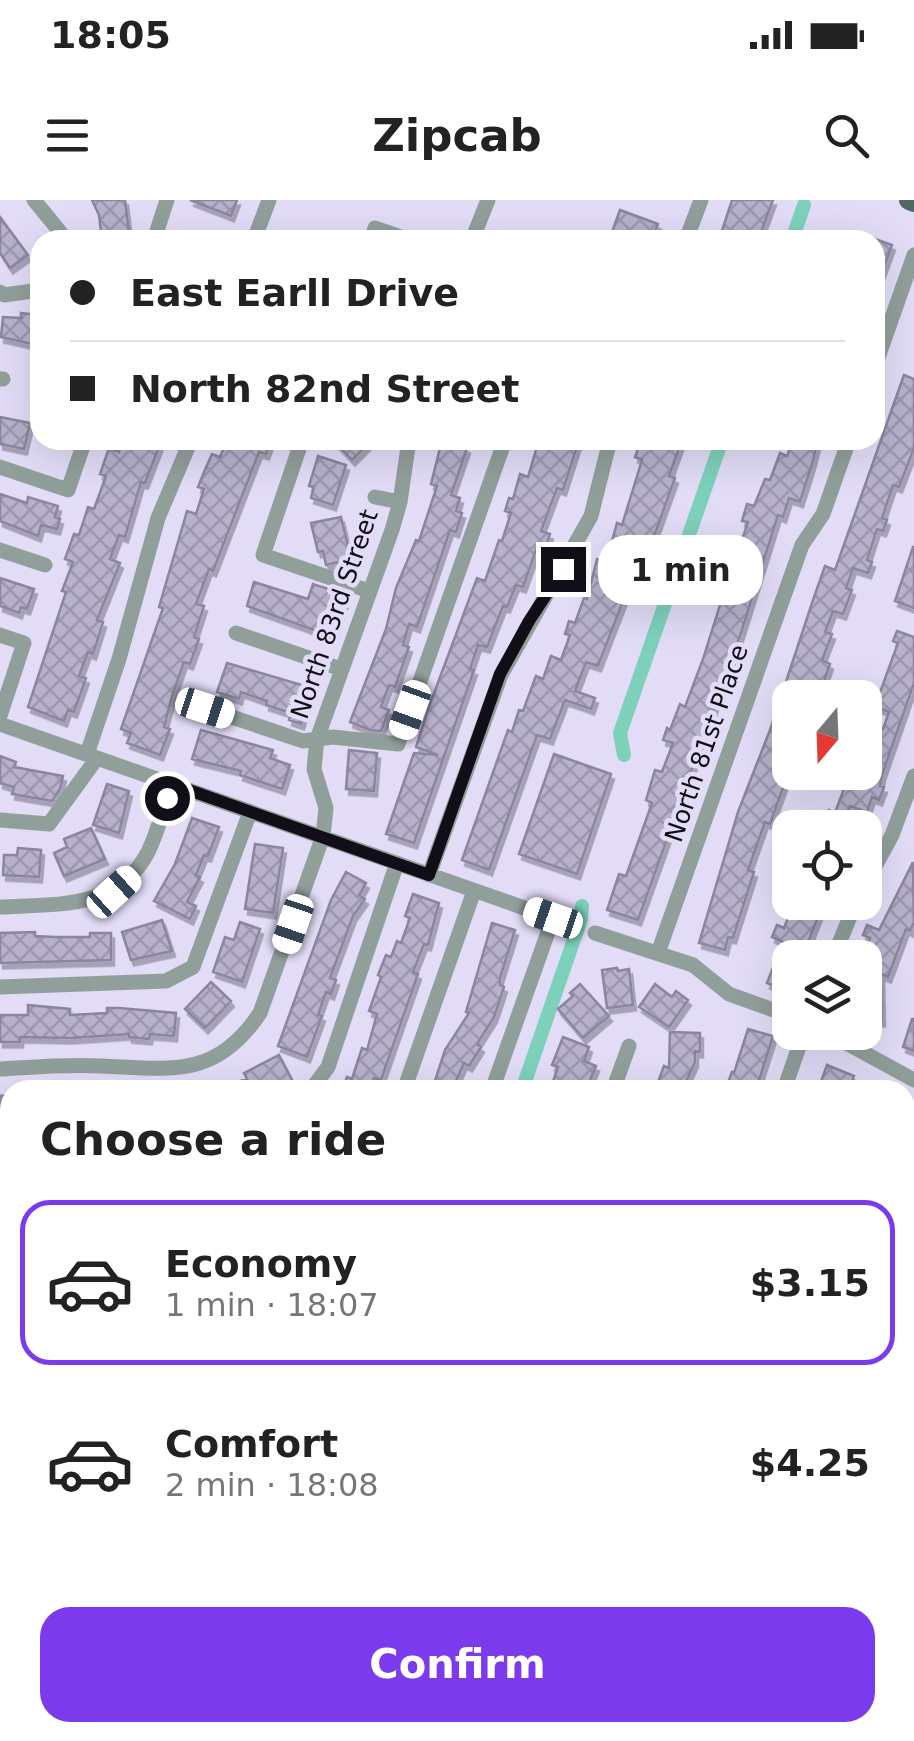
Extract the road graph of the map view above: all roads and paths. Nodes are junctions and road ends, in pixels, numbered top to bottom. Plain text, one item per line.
1 (34, 200) edge
2 (167, 200) edge
3 (269, 200) edge
4 (488, 200) edge
5 (700, 200) edge
6 (59, 230) edge
7 (157, 230) edge
8 (258, 230) edge
9 (476, 230) edge
10 (690, 230) edge
11 (914, 255) edge
12 (30, 291) edge
13 (0, 292) edge
14 (885, 338) edge
15 (82, 450) edge
16 (187, 450) edge
17 (299, 450) edge
18 (408, 450) edge
19 (501, 450) edge
20 (608, 450) edge
21 (845, 450) edge
22 (0, 467) edge
23 (375, 497) dead end
24 (400, 502) junction
25 (0, 550) edge
26 (45, 565) dead end
27 (369, 591) junction
28 (236, 634) dead end
29 (0, 635) edge
30 (341, 669) junction
31 (205, 708) dead end
32 (0, 716) edge
33 (0, 724) edge
34 (317, 739) junction
35 (92, 756) junction
36 (914, 776) edge
37 (172, 784) junction
38 (250, 812) junction
39 (0, 820) edge
40 (323, 836) junction
41 (882, 854) edge
42 (397, 863) junction
43 (429, 875) junction
44 (474, 891) junction
45 (0, 907) edge
46 (595, 932) dead end
47 (658, 954) junction
48 (0, 987) edge
49 (772, 1010) edge
50 (629, 1046) dead end
51 (798, 1050) edge
52 (859, 1050) edge
53 (0, 1069) edge
54 (318, 1080) edge
55 (408, 1080) edge
56 (496, 1080) edge
57 (617, 1080) edge
58 (787, 1080) edge
59 (914, 1080) edge

1 - 6 street
2 - 7 street
3 - 8 street
4 - 9 street
5 - 10 street
11 - 14 street
12 - 13 street
15 - 22 street
16 - 35 street
17 - 27 street
18 - 24 street, North 83rd Street
19 - 34 street
20 - 43 street
21 - 47 street, North 81st Place
23 - 24 street
24 - 27 street, North 83rd Street
25 - 26 street
27 - 30 street, North 83rd Street
28 - 30 street
29 - 32 street
30 - 34 street, North 83rd Street
31 - 34 street
33 - 35 street
34 - 40 street, North 83rd Street
35 - 37 street
35 - 39 street
36 - 41 street
37 - 38 street
37 - 45 street
38 - 40 street
38 - 48 street
40 - 42 street
40 - 53 street, North 83rd Street
42 - 43 street
42 - 54 street
43 - 44 street
44 - 55 street
44 - 56 street
46 - 47 street
47 - 49 street
50 - 57 street
51 - 58 street
52 - 59 street

